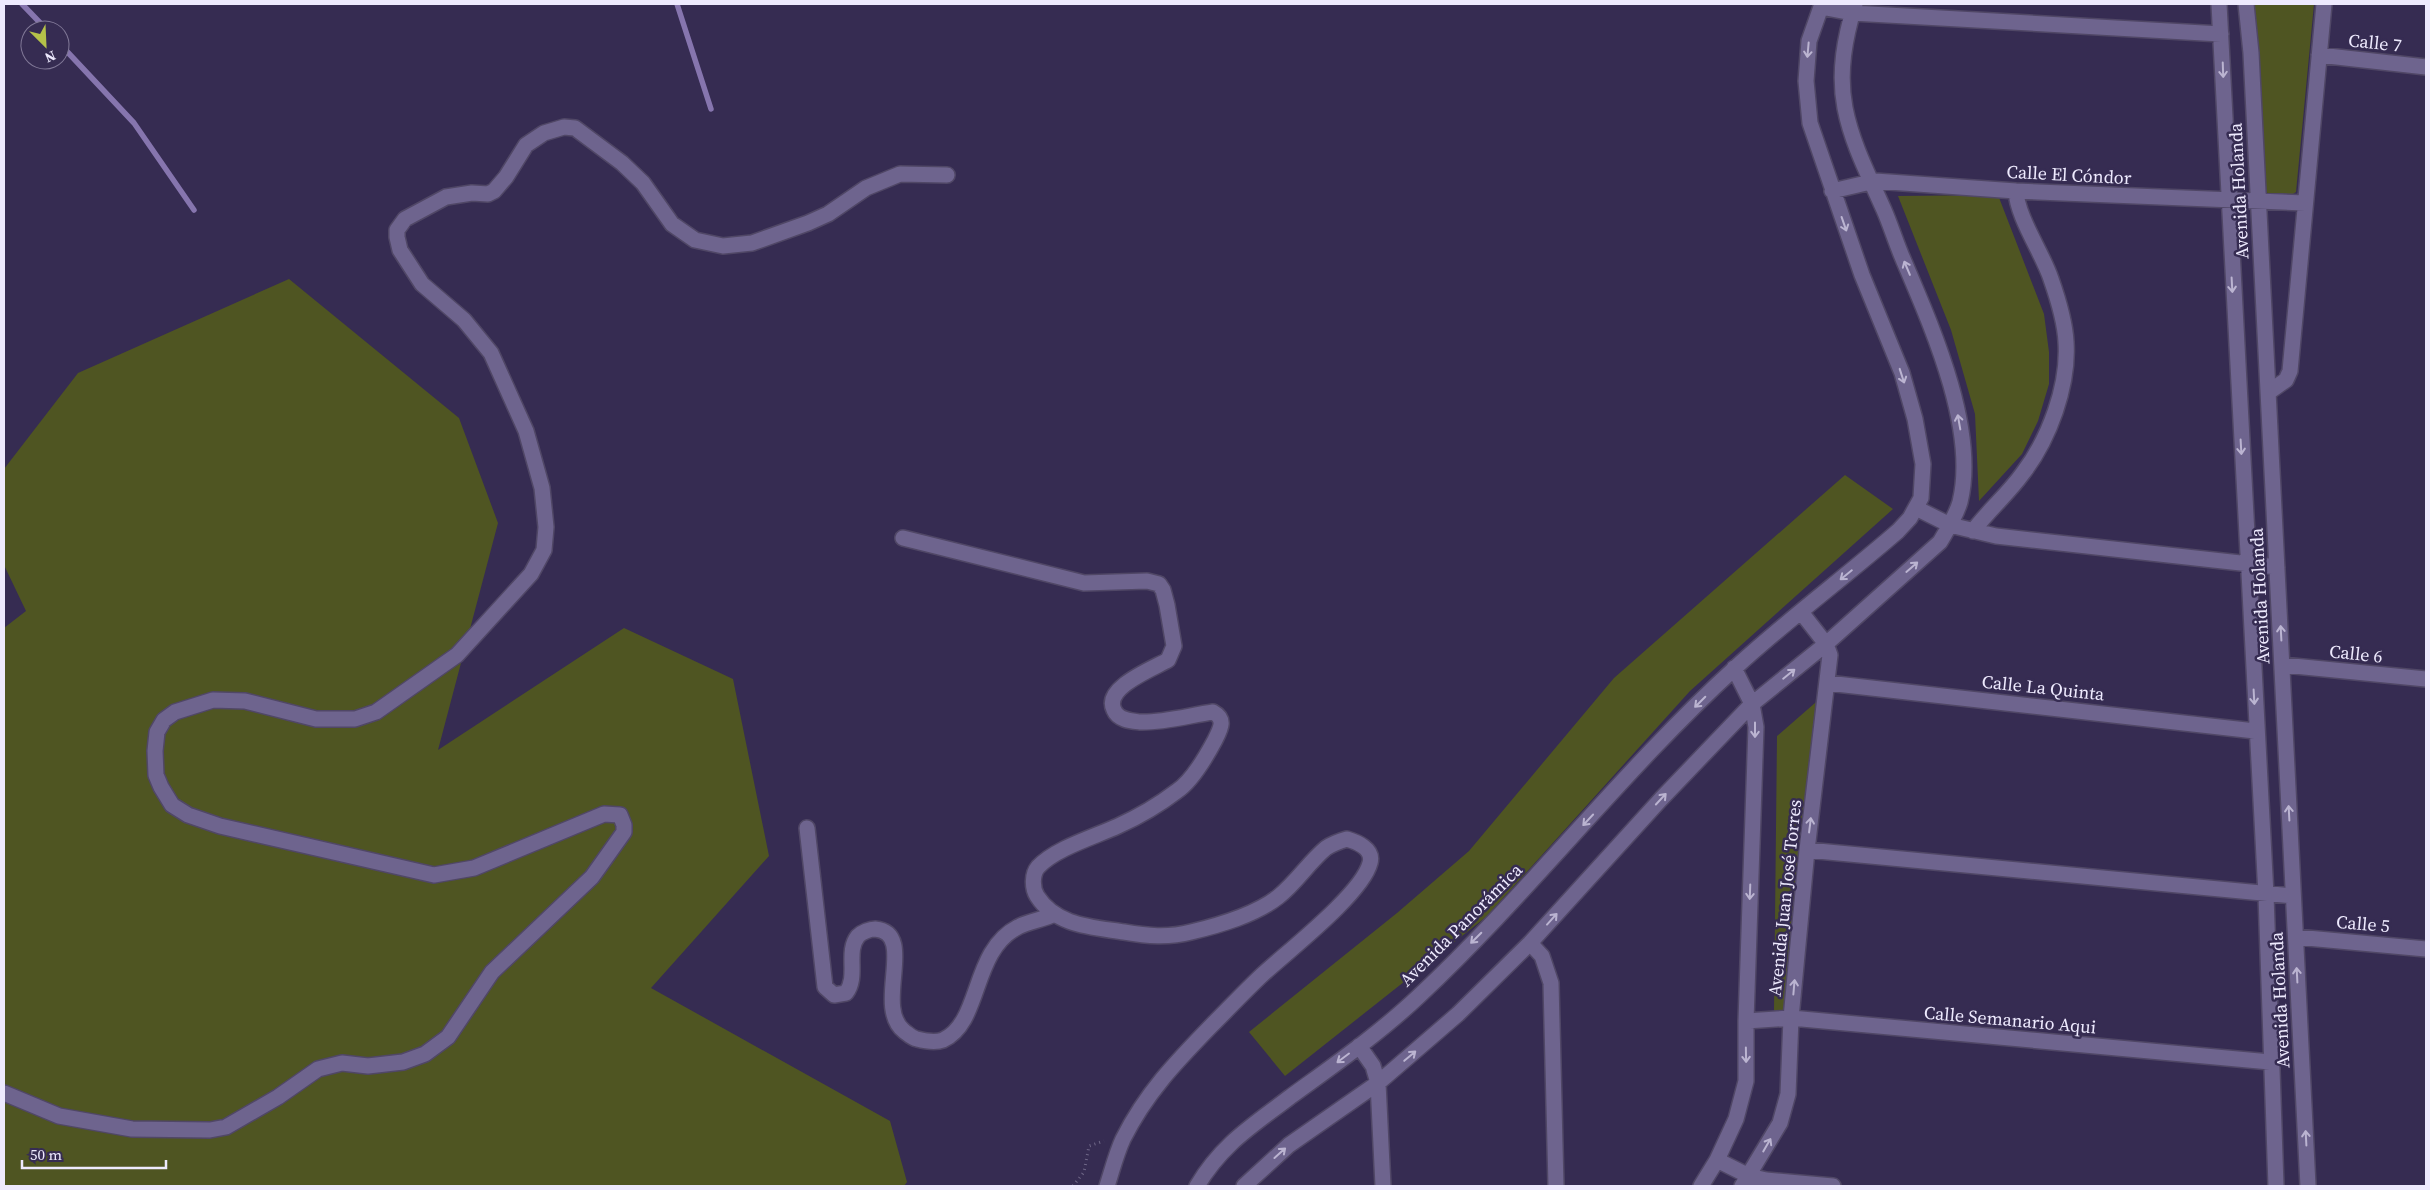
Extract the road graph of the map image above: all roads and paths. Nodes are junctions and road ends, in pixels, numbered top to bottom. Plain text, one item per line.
1 (2219, 4) edge
2 (2246, 4) edge
3 (2324, 4) edge
4 (1821, 6) edge
5 (1854, 8) edge
6 (2221, 34) junction
7 (2319, 56) junction
8 (2426, 67) edge
9 (947, 175) dead end
10 (1870, 182) junction
11 (1832, 191) junction
12 (2016, 191) junction
13 (2228, 201) junction
14 (2258, 202) junction
15 (2305, 203) junction
16 (2269, 392) junction
17 (1916, 508) junction
18 (1950, 525) junction
19 (1973, 531) junction
20 (903, 538) dead end
21 (2247, 565) junction
22 (2277, 567) junction
23 (1801, 612) junction
24 (1826, 644) junction
25 (2283, 665) junction
26 (1734, 668) junction
27 (2426, 679) edge
28 (1827, 683) junction
29 (1752, 704) junction
30 (2256, 731) junction
31 (807, 828) dead end
32 (1807, 850) junction
33 (2266, 895) junction
34 (2293, 896) junction
35 (1052, 913) junction
36 (2296, 937) junction
37 (1530, 943) junction
38 (2426, 949) edge
39 (1792, 1018) junction
40 (1746, 1021) junction
41 (1359, 1046) junction
42 (2270, 1062) junction
43 (1378, 1083) junction
44 (4, 1093) edge
45 (1122, 1141) junction
46 (1717, 1160) junction
47 (1745, 1181) edge
48 (1074, 1186) edge
49 (1107, 1186) edge
50 (1197, 1186) edge
51 (1244, 1186) edge
52 (1383, 1186) edge
53 (1556, 1186) edge
54 (1701, 1186) edge
55 (1833, 1186) edge
56 (2276, 1186) edge
57 (2308, 1186) edge

1 - 6 street, Avenida Holanda
2 - 14 street, Avenida Holanda
3 - 7 street
4 - 5 street
4 -> 11 street
5 - 6 street
5 - 10 street
6 -> 13 street, Avenida Holanda
7 - 8 street, Calle 7
7 - 15 street
9 - 44 street
10 - 11 street, Calle El Cóndor
10 - 12 street, Calle El Cóndor
18 -> 10 street
11 -> 17 street
12 - 13 street, Calle El Cóndor
12 - 19 street
13 - 14 street, Calle El Cóndor
13 -> 21 street, Avenida Holanda
14 - 15 street, Calle El Cóndor
14 - 16 street, Avenida Holanda
15 - 16 street
16 - 22 street, Avenida Holanda
17 - 18 street
17 -> 23 street, Avenida Panorámica
18 - 19 street
24 -> 18 street
19 - 21 street
20 - 35 street
21 - 22 street
21 -> 30 street, Avenida Holanda
25 -> 22 street, Avenida Holanda
23 - 24 street
23 - 26 street, Avenida Panorámica
24 - 28 street, Avenida Juan José Torres
29 -> 24 street
25 - 27 street, Calle 6
34 -> 25 street, Avenida Holanda
26 - 29 street, Avenida Juan José Torres
26 -> 41 street, Avenida Panorámica
28 - 30 street, Calle La Quinta
32 -> 28 street, Avenida Juan José Torres
37 -> 29 street
29 -> 40 street, Avenida Juan José Torres
30 - 33 street, Avenida Holanda
31 - 35 street
32 - 33 street
39 -> 32 street, Avenida Juan José Torres
33 - 34 street
33 - 42 street, Avenida Holanda
34 - 36 street, Avenida Holanda
35 - 45 street
36 - 38 street, Calle 5
57 -> 36 street, Avenida Holanda
43 -> 37 street
37 - 53 street
39 - 40 street, Calle Semanario Aqui
39 - 42 street, Calle Semanario Aqui
47 -> 39 street, Avenida Juan José Torres
40 -> 46 street, Avenida Juan José Torres
41 - 43 street
41 -> 50 street, Avenida Panorámica
42 - 56 street, Avenida Holanda
51 -> 43 street
43 - 52 street
45 - 48 path
45 - 49 street
46 - 47 street
46 - 54 street, Avenida Juan José Torres
47 - 55 street

